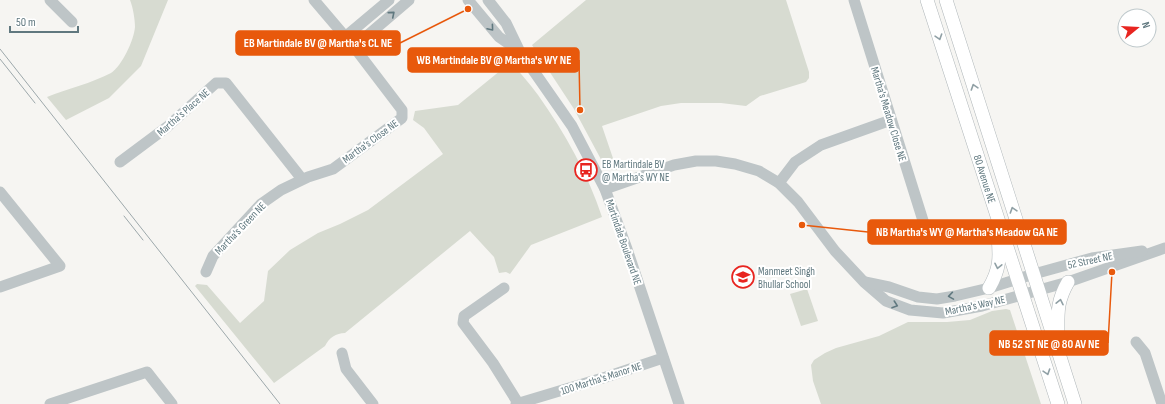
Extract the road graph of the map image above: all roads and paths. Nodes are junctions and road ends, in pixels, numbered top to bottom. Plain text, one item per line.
1 (50, 0) edge
2 (314, 0) edge
3 (389, 0) edge
4 (409, 0) edge
5 (468, 0) edge
6 (488, 0) edge
7 (854, 0) edge
8 (927, 0) edge
9 (946, 0) edge
10 (72, 22) dead end
11 (345, 37) junction
12 (354, 47) junction
13 (519, 50) junction
14 (891, 120) junction
15 (120, 162) dead end
16 (302, 179) junction
17 (779, 183) junction
18 (605, 190) junction
19 (0, 192) edge
20 (997, 215) junction
21 (925, 227) dead end
22 (1165, 248) edge
23 (206, 272) dead end
24 (1034, 274) junction
25 (1017, 280) junction
26 (864, 282) junction
27 (1068, 282) junction
28 (0, 287) edge
29 (504, 288) dead end
30 (989, 288) junction
31 (1038, 290) junction
32 (1022, 295) junction
33 (1136, 342) dead end
34 (1059, 352) junction
35 (342, 353) dead end
36 (663, 358) junction
37 (50, 404) edge
38 (172, 404) edge
39 (374, 404) edge
40 (517, 404) edge
41 (679, 404) edge
42 (1058, 404) edge
43 (1075, 404) edge
44 (1162, 404) edge

1 - 10 street
2 - 11 street, Martha's Close NE
3 - 11 street
12 -> 4 street
5 -> 13 street, Martindale Boulevard NE
6 - 13 street, Martindale Boulevard NE
7 - 14 street, Martha's Meadow Close NE
8 -> 20 main road, 80 Avenue NE
24 -> 9 main road, 80 Avenue NE
11 - 12 street, Martha's Close NE
12 - 16 street, Martha's Close NE
13 - 18 street, Martindale Boulevard NE
14 - 17 street
14 - 21 street, Martha's Meadow Close NE
15 - 16 street, Martha's Place NE
16 - 23 street, Martha's Green NE
17 - 18 street, Martha's Way NE
17 - 26 street, Martha's Way NE
18 - 36 street, Martindale Boulevard NE
19 - 28 street
20 - 25 main road, 80 Avenue NE
20 -> 30 main road
22 - 24 street, 52 Street NE
22 - 27 street, 52 Street NE
24 - 25 street, 52 Street NE
24 - 31 main road, 80 Avenue NE
25 - 30 street, Martha's Way NE
25 - 32 main road, 80 Avenue NE
30 -> 26 street, Martha's Way NE
26 -> 32 street, Martha's Way NE
27 - 31 street, 52 Street NE
34 -> 27 main road
29 - 40 street
31 - 32 street, 52 Street NE
31 - 34 main road, 80 Avenue NE
32 -> 42 main road, 80 Avenue NE
33 - 44 street
34 - 43 main road, 80 Avenue NE
35 - 39 street
36 - 40 street, 100 Martha's Manor NE
36 - 41 street, Martindale Boulevard NE
37 - 38 street

